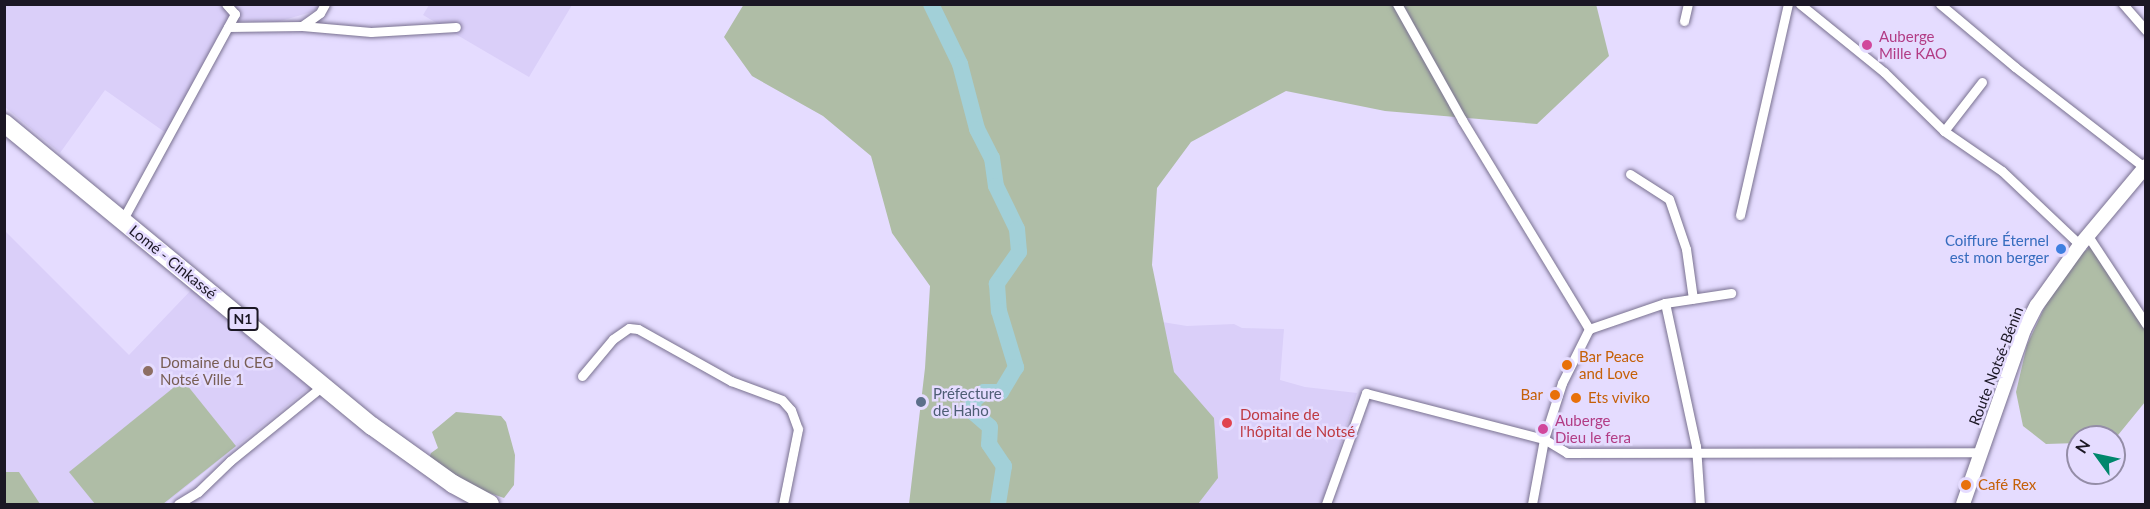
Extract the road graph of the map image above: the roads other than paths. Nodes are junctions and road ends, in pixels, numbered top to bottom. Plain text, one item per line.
1 (226, 4) edge
2 (325, 4) edge
3 (1397, 4) edge
4 (1688, 4) edge
5 (1788, 4) edge
6 (1800, 4) edge
7 (1940, 4) edge
8 (2123, 4) edge
9 (1684, 21) dead end
10 (302, 26) junction
11 (228, 27) junction
12 (456, 27) dead end
13 (2145, 30) edge
14 (1982, 82) dead end
15 (4, 123) edge
16 (1944, 131) junction
17 (2145, 166) edge
18 (1630, 174) dead end
19 (1740, 215) dead end
20 (122, 221) junction
21 (2084, 241) junction
22 (1731, 293) dead end
23 (1693, 299) junction
24 (1665, 303) junction
25 (2145, 324) edge
26 (1589, 329) junction
27 (582, 376) dead end
28 (324, 385) junction
29 (1544, 439) junction
30 (1981, 452) junction
31 (1696, 454) junction
32 (178, 504) edge
33 (490, 504) edge
34 (783, 504) edge
35 (1326, 504) edge
36 (1532, 504) edge
37 (1700, 504) edge
38 (1963, 504) edge

1 - 11 street
2 - 10 street
3 - 26 street
4 - 9 street
5 - 19 street
6 - 16 street
7 - 17 street
8 - 13 street
10 - 11 street
10 - 12 street
11 - 20 street
14 - 16 street
15 - 20 highway, Lomé - Cinkassé / N1
16 - 21 street
17 - 21 main road, Route Notsé-Bénin
18 - 23 street
20 - 28 highway, Lomé - Cinkassé / N1
21 - 25 street
21 - 30 main road, Route Notsé-Bénin
22 - 23 street
23 - 24 street
24 - 26 street
24 - 31 street
26 - 29 street
27 - 34 street
28 - 32 street
28 - 33 highway, Lomé - Cinkassé / N1
29 - 31 street
29 - 35 street
29 - 36 street
30 - 31 street
30 - 38 main road, Route Notsé-Bénin
31 - 37 street

